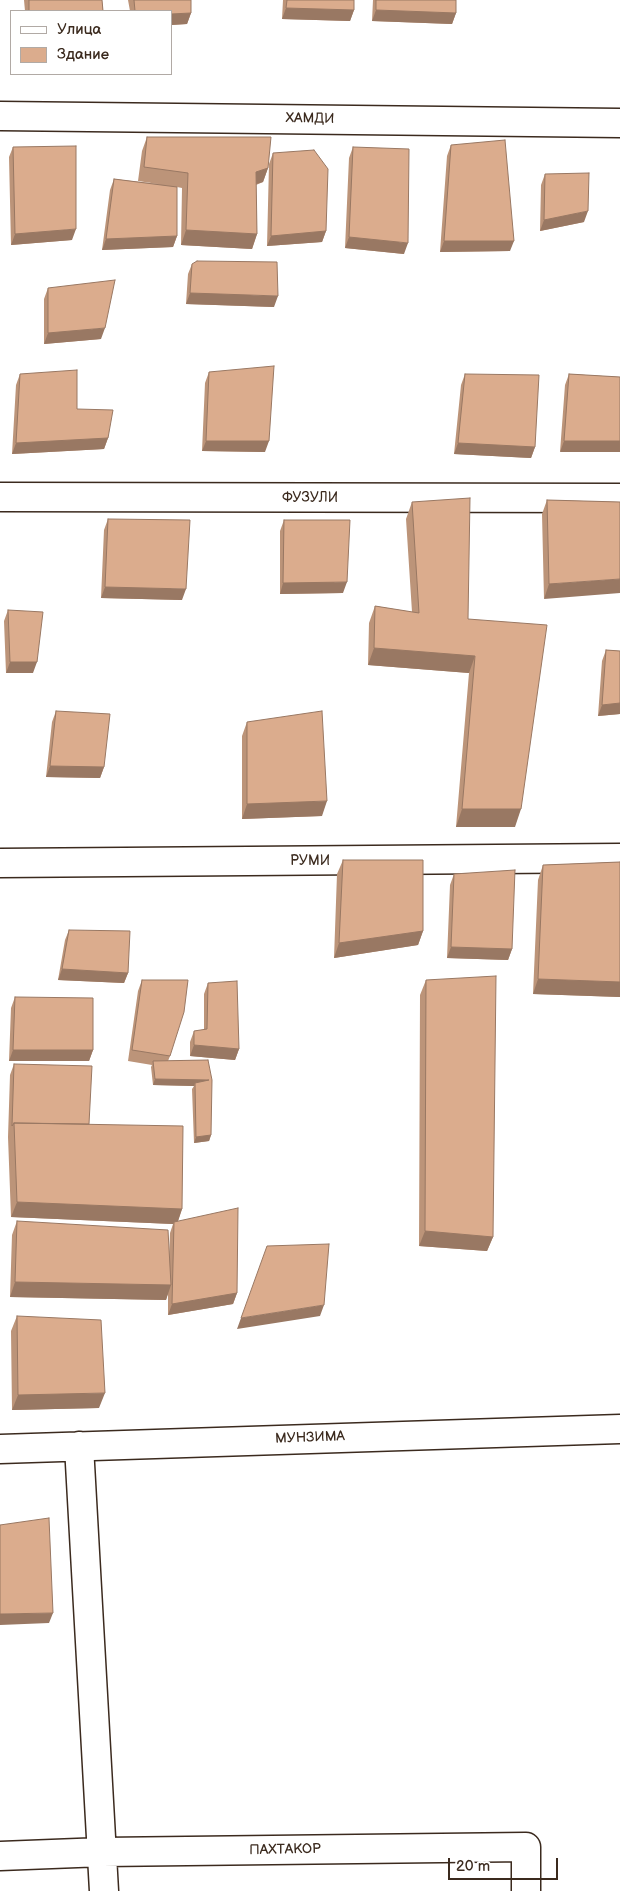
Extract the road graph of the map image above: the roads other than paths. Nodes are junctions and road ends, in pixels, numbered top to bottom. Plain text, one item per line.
1 (0, 116) edge
2 (620, 123) edge
3 (0, 497) edge
4 (620, 498) edge
5 (620, 858) edge
6 (0, 863) edge
7 (620, 1429) edge
8 (79, 1446) junction
9 (0, 1449) edge
10 (103, 1852) junction
11 (0, 1856) edge
12 (104, 1891) edge
13 (526, 1891) edge

1 - 2 street, ХАМДИ
3 - 4 street, ФУЗУЛИ
5 - 6 street, РУМИ
7 - 8 street, МУНЗИМА
8 - 9 street, МУНЗИМА
8 - 10 street
10 - 11 street, ПАХТАКОР
10 - 12 street
10 - 13 street, ПАХТАКОР

